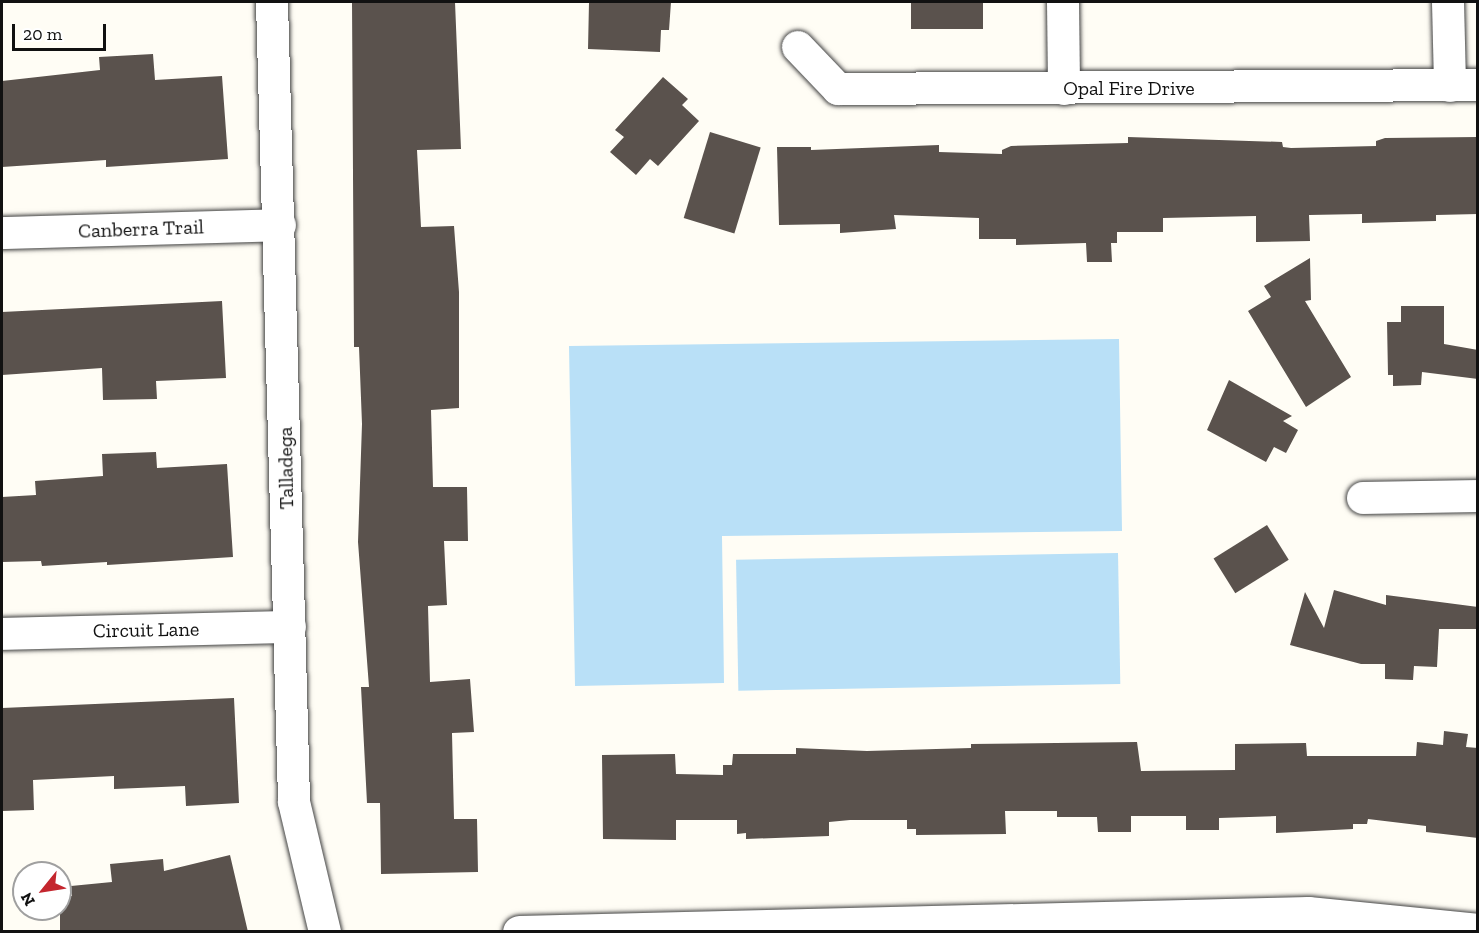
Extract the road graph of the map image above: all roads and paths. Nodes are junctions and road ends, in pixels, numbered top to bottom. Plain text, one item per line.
1 (272, 2) edge
2 (1063, 2) edge
3 (1448, 2) edge
4 (798, 47) dead end
5 (1464, 86) edge
6 (1064, 89) junction
7 (280, 225) junction
8 (2, 233) edge
9 (1478, 496) edge
10 (1363, 498) dead end
11 (290, 627) junction
12 (2, 634) edge
13 (755, 930) edge
14 (1478, 930) edge
15 (325, 932) edge
16 (519, 932) edge

1 - 7 street, Talladega
2 - 6 street
3 - 5 street
4 - 6 street, Opal Fire Drive
5 - 6 street, Opal Fire Drive
7 - 8 street, Canberra Trail
7 - 11 street, Talladega
9 - 10 street
11 - 12 street, Circuit Lane
11 - 15 street, Talladega
13 - 14 street
13 - 16 street

